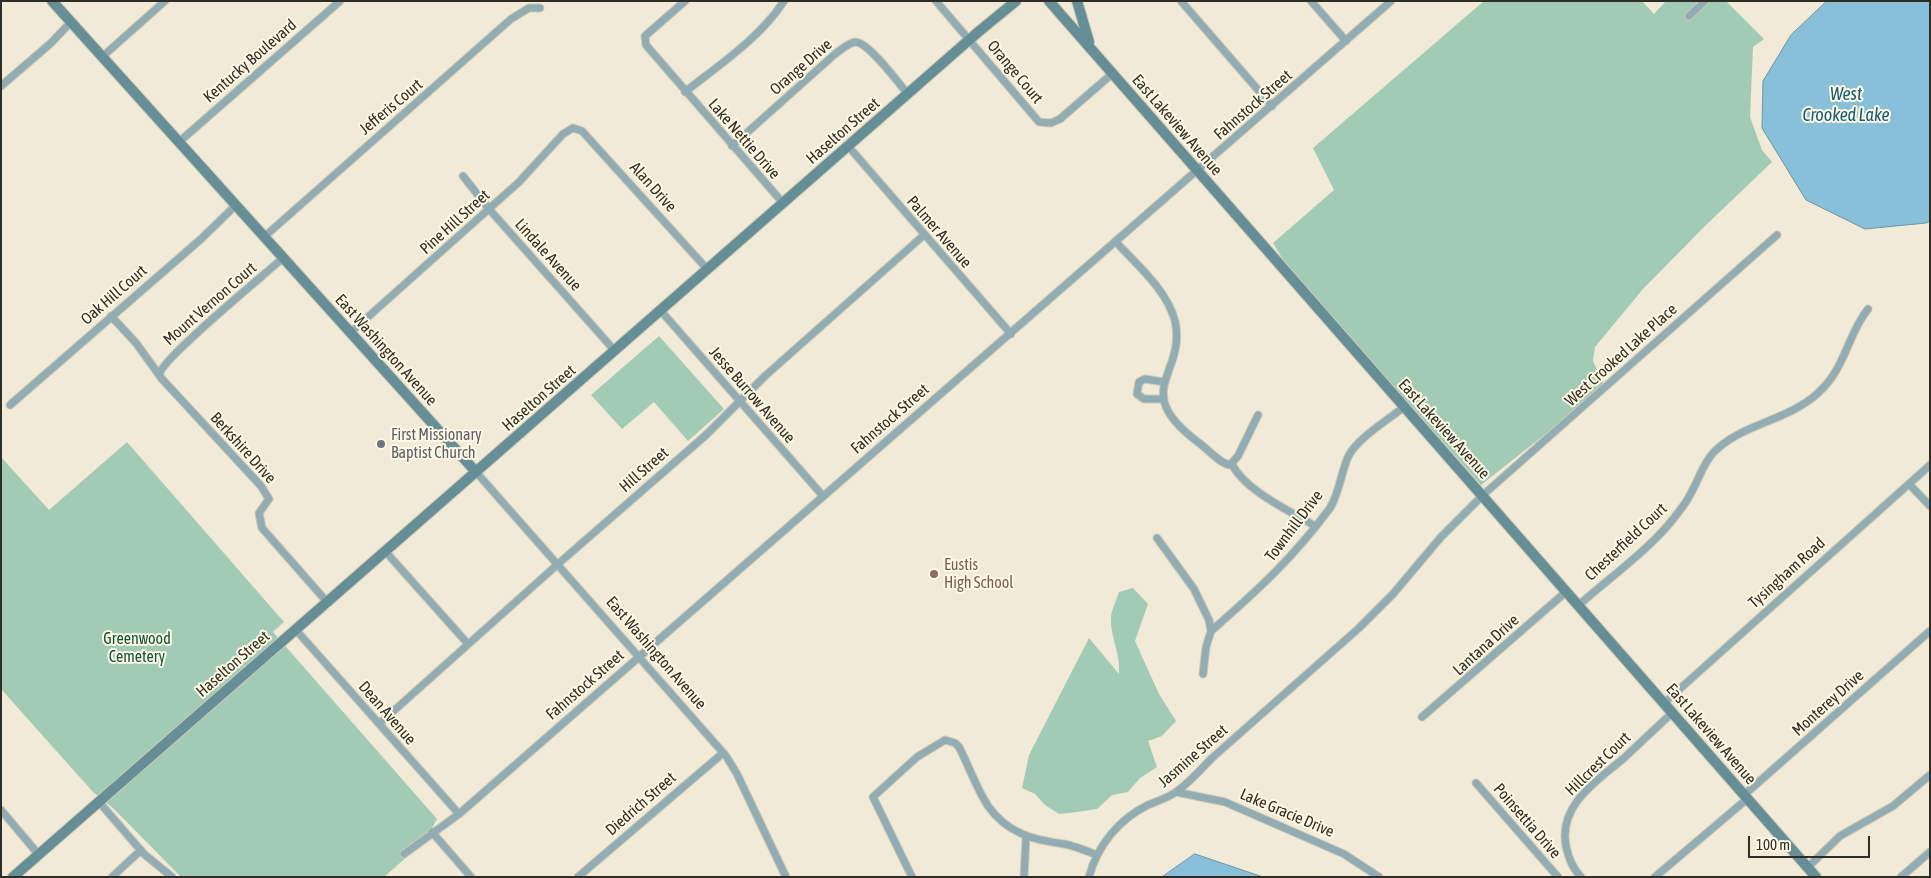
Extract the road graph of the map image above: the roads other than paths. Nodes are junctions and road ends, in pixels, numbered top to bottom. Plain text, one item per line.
1 (52, 1) edge
2 (165, 1) edge
3 (340, 1) edge
4 (685, 1) edge
5 (784, 1) edge
6 (936, 1) edge
7 (1016, 1) edge
8 (1049, 1) edge
9 (1077, 1) edge
10 (1181, 1) edge
11 (1312, 1) edge
12 (1391, 1) edge
13 (1705, 1) edge
14 (540, 8) dead end
15 (1689, 16) dead end
16 (71, 22) junction
17 (969, 40) junction
18 (1346, 41) junction
19 (1091, 48) junction
20 (102, 57) junction
21 (1113, 73) junction
22 (1, 86) edge
23 (685, 92) junction
24 (908, 94) junction
25 (1272, 106) junction
26 (574, 128) joint
27 (179, 142) junction
28 (732, 146) junction
29 (848, 146) junction
30 (1198, 171) junction
31 (462, 176) dead end
32 (783, 203) junction
33 (236, 205) junction
34 (489, 209) junction
35 (924, 235) junction
36 (1777, 235) dead end
37 (264, 236) junction
38 (1116, 242) junction
39 (283, 258) junction
40 (708, 270) junction
41 (1868, 308) dead end
42 (661, 311) junction
43 (111, 316) junction
44 (350, 333) junction
45 (1011, 334) junction
46 (615, 351) junction
47 (160, 373) junction
48 (1164, 382) junction
49 (1164, 398) junction
50 (738, 401) junction
51 (10, 405) dead end
52 (1404, 407) junction
53 (1258, 415) dead end
54 (1232, 464) junction
55 (1930, 465) edge
56 (476, 472) junction
57 (1909, 484) junction
58 (1483, 495) junction
59 (823, 496) junction
60 (1930, 506) edge
61 (1315, 526) junction
62 (1157, 538) dead end
63 (386, 551) junction
64 (558, 564) junction
65 (1567, 591) junction
66 (327, 602) junction
67 (1579, 605) junction
68 (296, 630) junction
69 (1930, 630) edge
70 (1212, 632) junction
71 (468, 644) junction
72 (638, 656) junction
73 (1203, 674) dead end
74 (1664, 703) junction
75 (1672, 713) junction
76 (1422, 717) dead end
77 (379, 724) junction
78 (723, 753) junction
79 (1930, 775) edge
80 (1476, 783) dead end
81 (1176, 792) junction
82 (1746, 797) junction
83 (99, 802) junction
84 (1, 810) edge
85 (459, 814) junction
86 (432, 832) junction
87 (1026, 837) junction
88 (141, 850) junction
89 (1930, 852) edge
90 (39, 854) junction
91 (404, 854) dead end
92 (1097, 855) junction
93 (1808, 867) junction
94 (1578, 876) edge
95 (13, 877) edge
96 (112, 877) edge
97 (172, 877) edge
98 (471, 877) edge
99 (578, 877) edge
100 (786, 877) edge
101 (912, 877) edge
102 (1024, 877) edge
103 (1089, 877) edge
104 (1380, 877) edge
105 (1558, 877) edge
106 (1655, 877) edge
107 (1816, 877) edge
108 (1901, 877) edge

1 - 16 street, East Washington Avenue
2 - 20 street
3 - 27 street, Kentucky Boulevard
4 - 23 street, Lake Nettie Drive
5 - 23 street
6 - 17 street
7 - 17 street, Haselton Street
8 - 19 street, East Lakeview Avenue
9 - 19 street
10 - 25 street
11 - 18 street
12 - 18 street, Fahnstock Street
13 - 15 street
14 - 37 street, Jefferis Court
16 - 20 street, East Washington Avenue
16 - 22 street
17 - 21 street, Orange Court
17 - 24 street, Haselton Street
18 - 25 street, Fahnstock Street
19 - 21 street, East Lakeview Avenue
20 - 27 street, East Washington Avenue
21 - 30 street, East Lakeview Avenue
23 - 28 street, Lake Nettie Drive
24 - 28 street, Orange Drive
24 - 29 street, Haselton Street
25 - 30 street, Fahnstock Street
26 - 34 street, Pine Hill Street
26 - 40 street, Alan Drive
27 - 33 street, East Washington Avenue
28 - 32 street, Lake Nettie Drive
29 - 32 street, Haselton Street
29 - 35 street, Palmer Avenue
30 - 38 street, Fahnstock Street
30 - 52 street, East Lakeview Avenue
31 - 34 street, Lindale Avenue
32 - 40 street, Haselton Street
33 - 37 street, East Washington Avenue
33 - 43 street, Oak Hill Court
34 - 44 street, Pine Hill Street
34 - 46 street, Lindale Avenue
35 - 45 street, Palmer Avenue
35 - 50 street, Hill Street
36 - 58 street, West Crooked Lake Place
37 - 39 street, East Washington Avenue
38 - 45 street, Fahnstock Street
38 - 48 street
39 - 44 street, East Washington Avenue
39 - 47 street, Mount Vernon Court
40 - 42 street, Haselton Street
41 - 67 street, Chesterfield Court
42 - 46 street, Haselton Street
42 - 50 street, Jesse Burrow Avenue
43 - 47 street, Berkshire Drive
43 - 51 street, Oak Hill Court
44 - 56 street, East Washington Avenue
45 - 59 street, Fahnstock Street
46 - 56 street, Haselton Street
47 - 66 street, Berkshire Drive
48 - 49 street
48 - 49 street
49 - 54 street
50 - 59 street, Jesse Burrow Avenue
50 - 64 street, Hill Street
52 - 58 street, East Lakeview Avenue
52 - 61 street, Townhill Drive
53 - 54 street
54 - 61 street
55 - 57 street, Tysingham Road
56 - 63 street, Haselton Street
56 - 64 street, East Washington Avenue
57 - 60 street
57 - 74 street, Tysingham Road
58 - 65 street, East Lakeview Avenue
58 - 81 street, Jasmine Street
59 - 72 street, Fahnstock Street
61 - 70 street, Townhill Drive
62 - 70 street
63 - 66 street, Haselton Street
63 - 71 street
64 - 71 street, Hill Street
64 - 72 street, East Washington Avenue
65 - 67 street, East Lakeview Avenue
65 - 76 street, Lantana Drive
66 - 68 street, Haselton Street
67 - 74 street, East Lakeview Avenue
68 - 77 street, Dean Avenue
68 - 83 street, Haselton Street
69 - 82 street, Monterey Drive
70 - 73 street
71 - 77 street, Hill Street
72 - 78 street, East Washington Avenue
72 - 85 street, Fahnstock Street
74 - 75 street, East Lakeview Avenue
75 - 82 street, East Lakeview Avenue
75 - 94 street, Hillcrest Court
77 - 85 street, Dean Avenue
78 - 99 street, Diedrich Street
78 - 100 street, East Washington Avenue
79 - 93 street
80 - 105 street, Poinsettia Drive
81 - 92 street, Jasmine Street
81 - 104 street, Lake Gracie Drive
82 - 93 street, East Lakeview Avenue
82 - 106 street
83 - 88 street
83 - 90 street, Haselton Street
84 - 90 street
85 - 86 street, Fahnstock Street
86 - 91 street, Fahnstock Street
86 - 98 street
87 - 92 street
87 - 101 street
87 - 102 street
88 - 96 street
88 - 97 street
89 - 108 street
90 - 95 street, Haselton Street
92 - 103 street
93 - 107 street, East Lakeview Avenue

